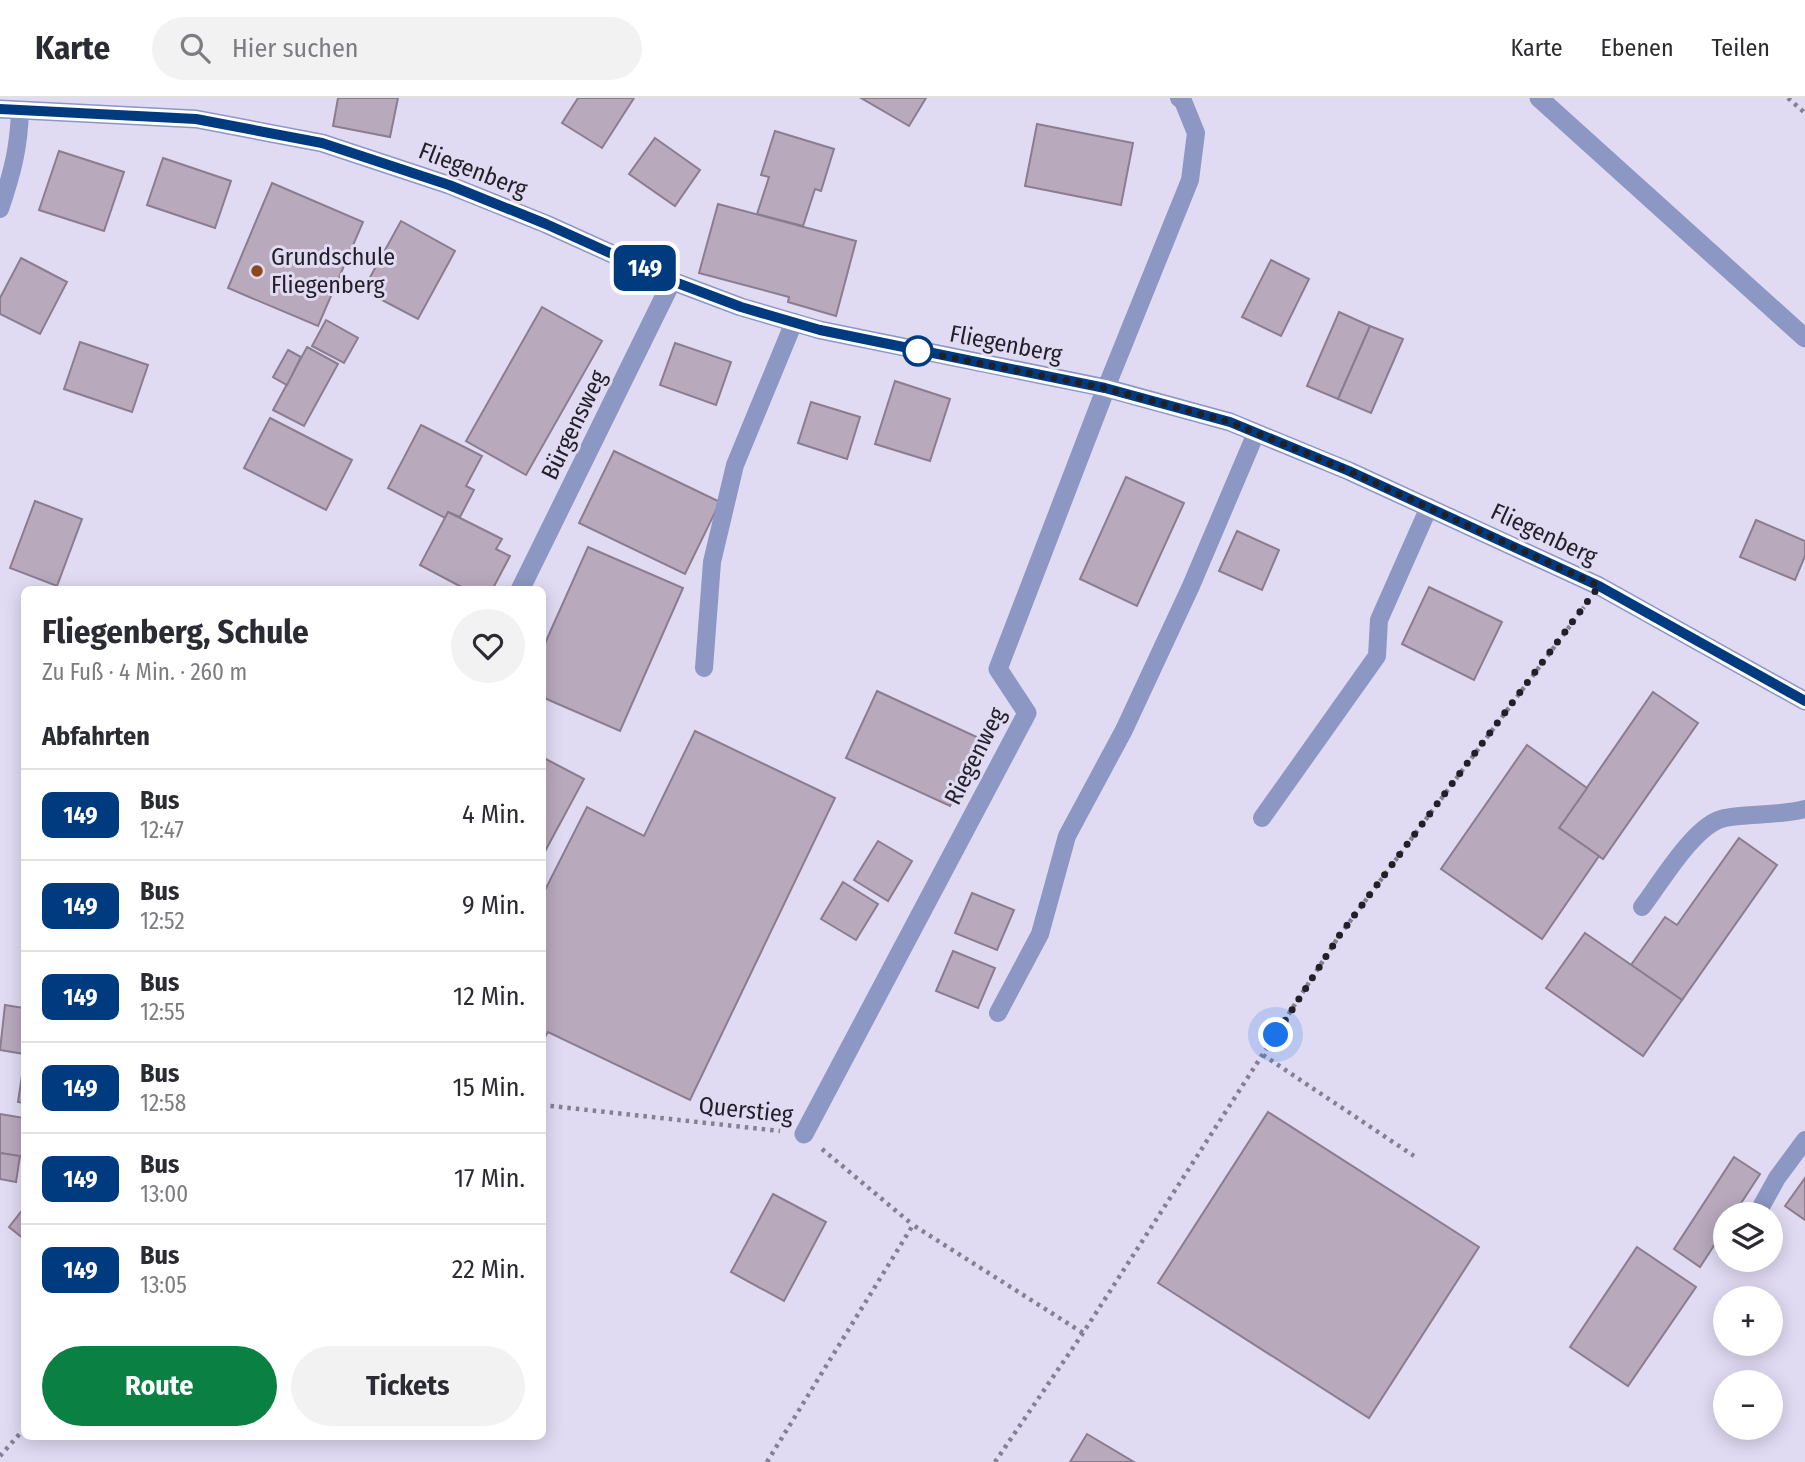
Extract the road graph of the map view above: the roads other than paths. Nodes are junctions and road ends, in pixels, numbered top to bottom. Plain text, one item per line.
1 (1179, 98) edge
2 (1539, 98) edge
3 (50, 105) edge
4 (0, 109) edge
5 (20, 110) junction
6 (0, 209) edge
7 (672, 281) junction
8 (794, 322) junction
9 (1805, 338) edge
10 (1105, 388) junction
11 (1256, 433) junction
12 (1429, 507) junction
13 (522, 586) edge
14 (704, 668) dead end
15 (1805, 701) edge
16 (1805, 809) edge
17 (1262, 818) dead end
18 (1642, 907) dead end
19 (998, 1013) dead end
20 (804, 1134) road end
21 (1805, 1140) edge
22 (1764, 1202) edge

1 - 10 lane
2 - 9 street
3 - 5 street, Fliegenberg
3 - 7 street, Fliegenberg
4 - 5 street, Fliegenberg
5 - 6 lane
7 - 8 street, Fliegenberg
7 - 13 street, Bürgensweg
8 - 10 street, Fliegenberg
8 - 14 lane
10 - 11 street, Fliegenberg
10 - 20 street, Riegenweg
11 - 12 street, Fliegenberg
11 - 19 lane
12 - 15 street, Fliegenberg
12 - 17 lane
16 - 18 lane
21 - 22 lane

